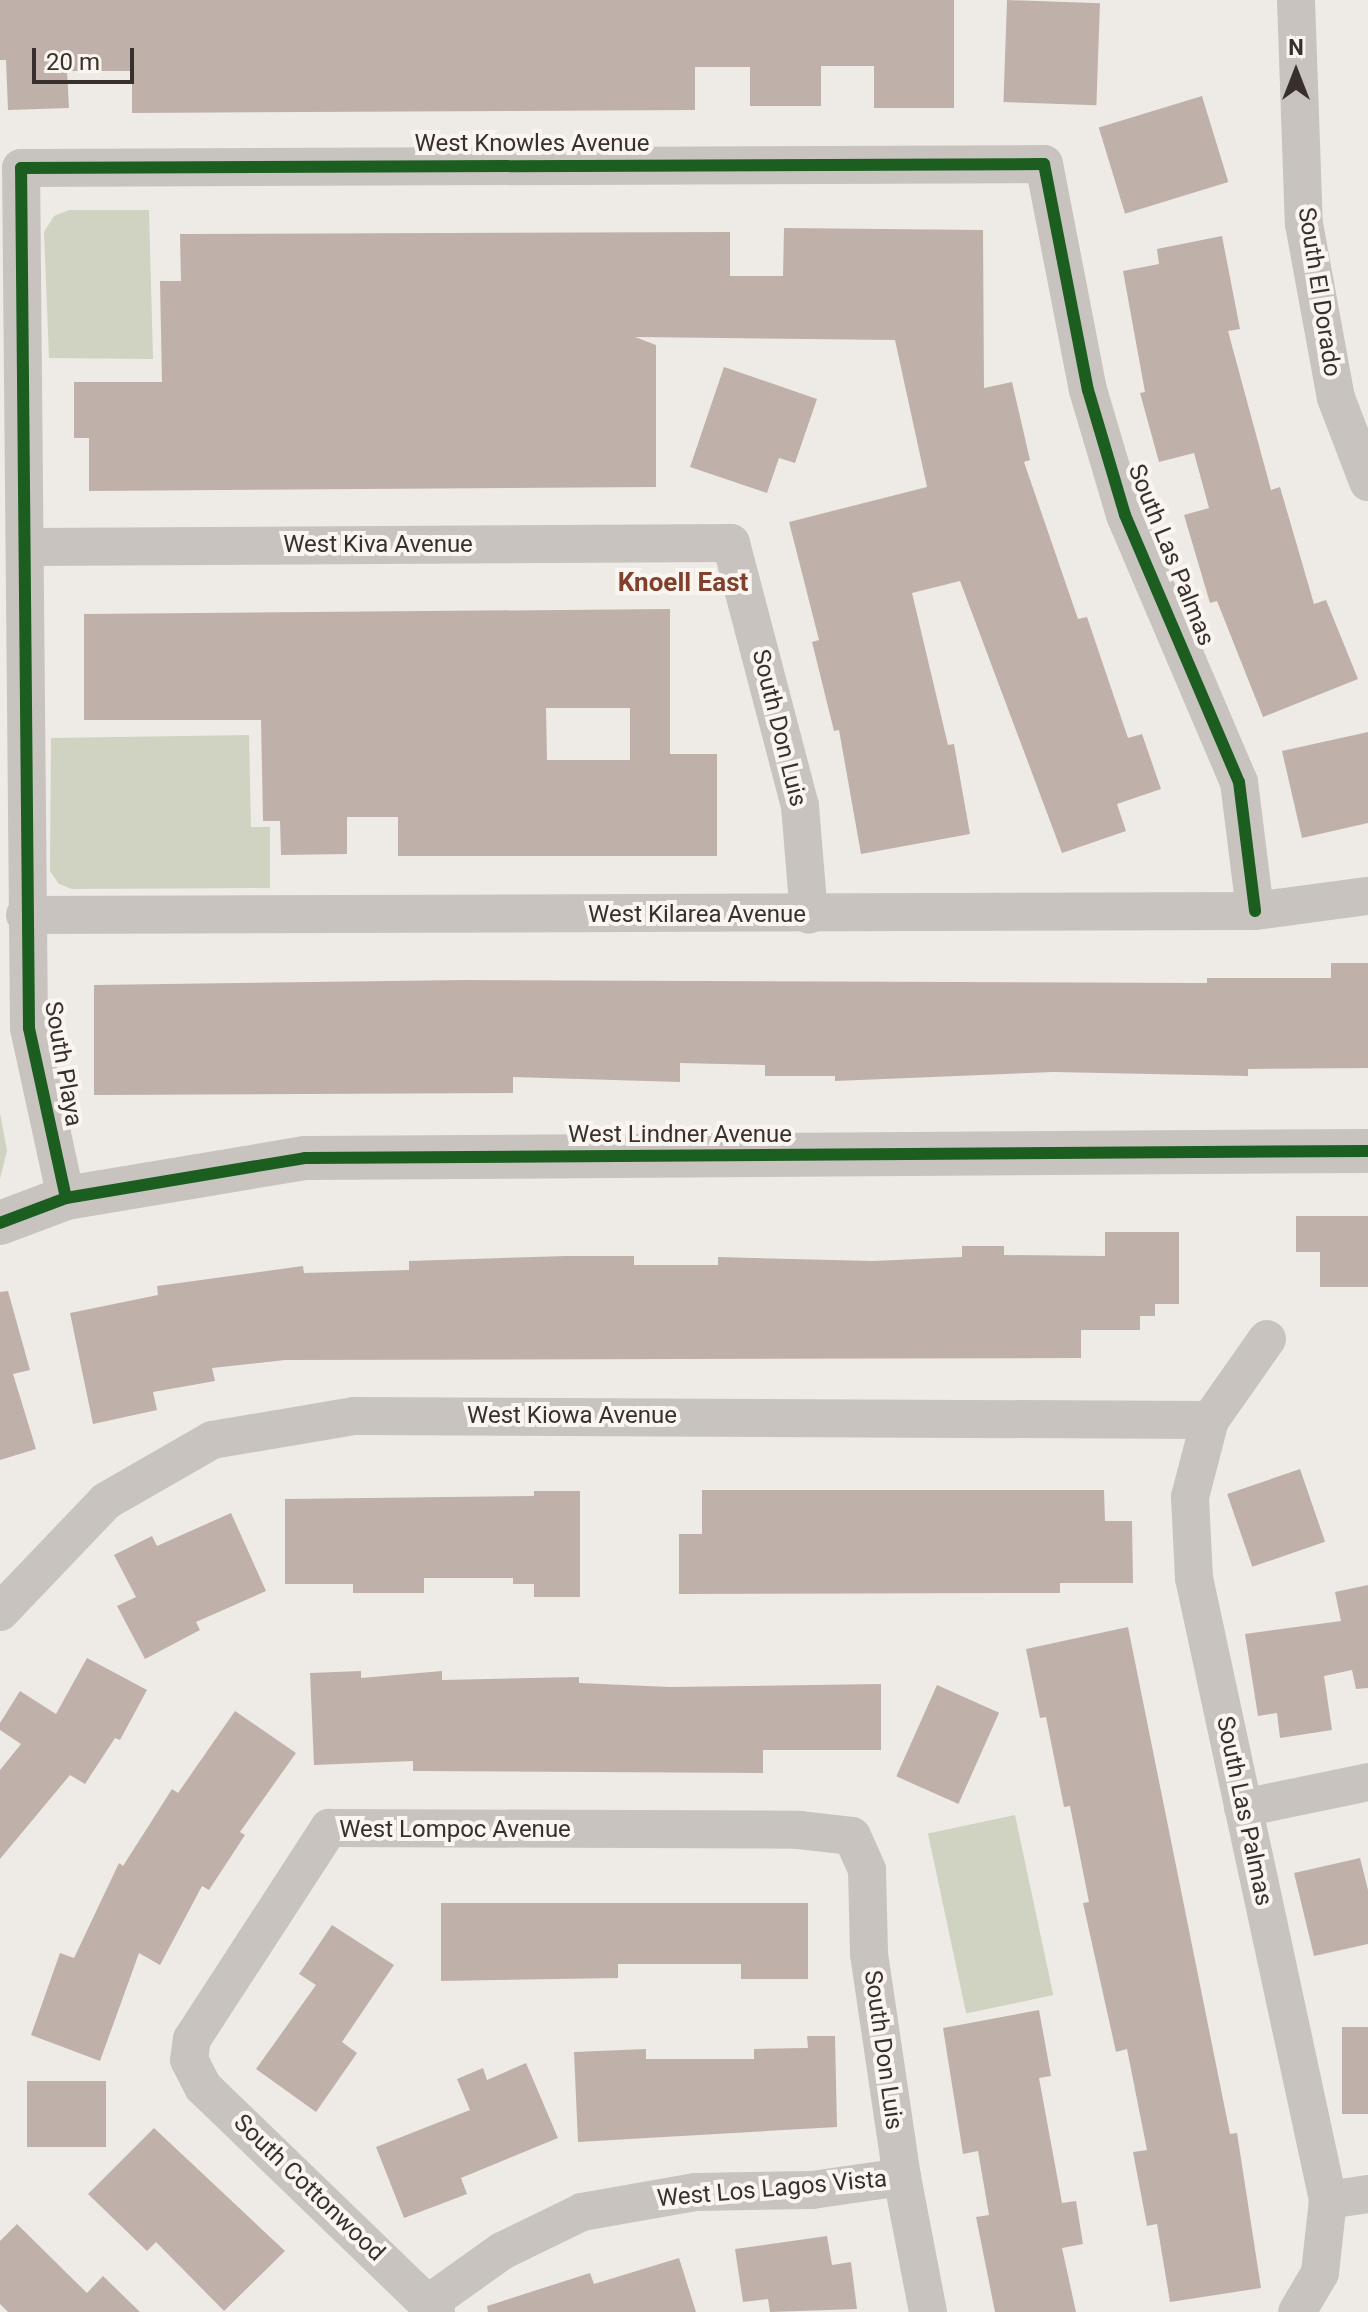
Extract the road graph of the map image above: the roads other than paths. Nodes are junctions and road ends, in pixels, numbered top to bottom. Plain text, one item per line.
1 (1296, 0) edge
2 (1044, 164) joint
3 (21, 168) joint
4 (1368, 482) edge
5 (731, 543) joint
6 (25, 547) junction
7 (1368, 896) edge
8 (1255, 911) junction
9 (25, 915) junction
10 (809, 915) junction
11 (1368, 1151) edge
12 (66, 1198) junction
13 (0, 1223) edge
14 (1267, 1339) dead end
15 (1210, 1420) junction
16 (3, 1603) edge
17 (1368, 1782) edge
18 (1243, 1808) junction
19 (852, 1836) joint
20 (189, 2060) joint
21 (902, 2177) junction
22 (1368, 2194) edge
23 (1328, 2200) junction
24 (432, 2308) edge
25 (928, 2312) edge
26 (1297, 2312) edge

1 - 4 street, South El Dorado
2 - 3 street, West Knowles Avenue
2 - 8 street, South Las Palmas
3 - 6 street, South Playa
5 - 6 street, West Kiva Avenue
5 - 10 street, South Don Luis
6 - 9 street, South Playa
7 - 8 street, West Kilarea Avenue
8 - 10 street, West Kilarea Avenue
9 - 10 street, West Kilarea Avenue
9 - 12 street, South Playa
11 - 12 street, West Lindner Avenue
12 - 13 street, West Lindner Avenue
14 - 15 street
15 - 16 street, West Kiowa Avenue
15 - 18 street, South Las Palmas
17 - 18 street
18 - 23 street, South Las Palmas
19 - 20 street, West Lompoc Avenue
19 - 21 street, South Don Luis
20 - 24 street, South Cottonwood
21 - 24 street, West Los Lagos Vista
21 - 25 street, South Don Luis
22 - 23 street
23 - 26 street, South Las Palmas

